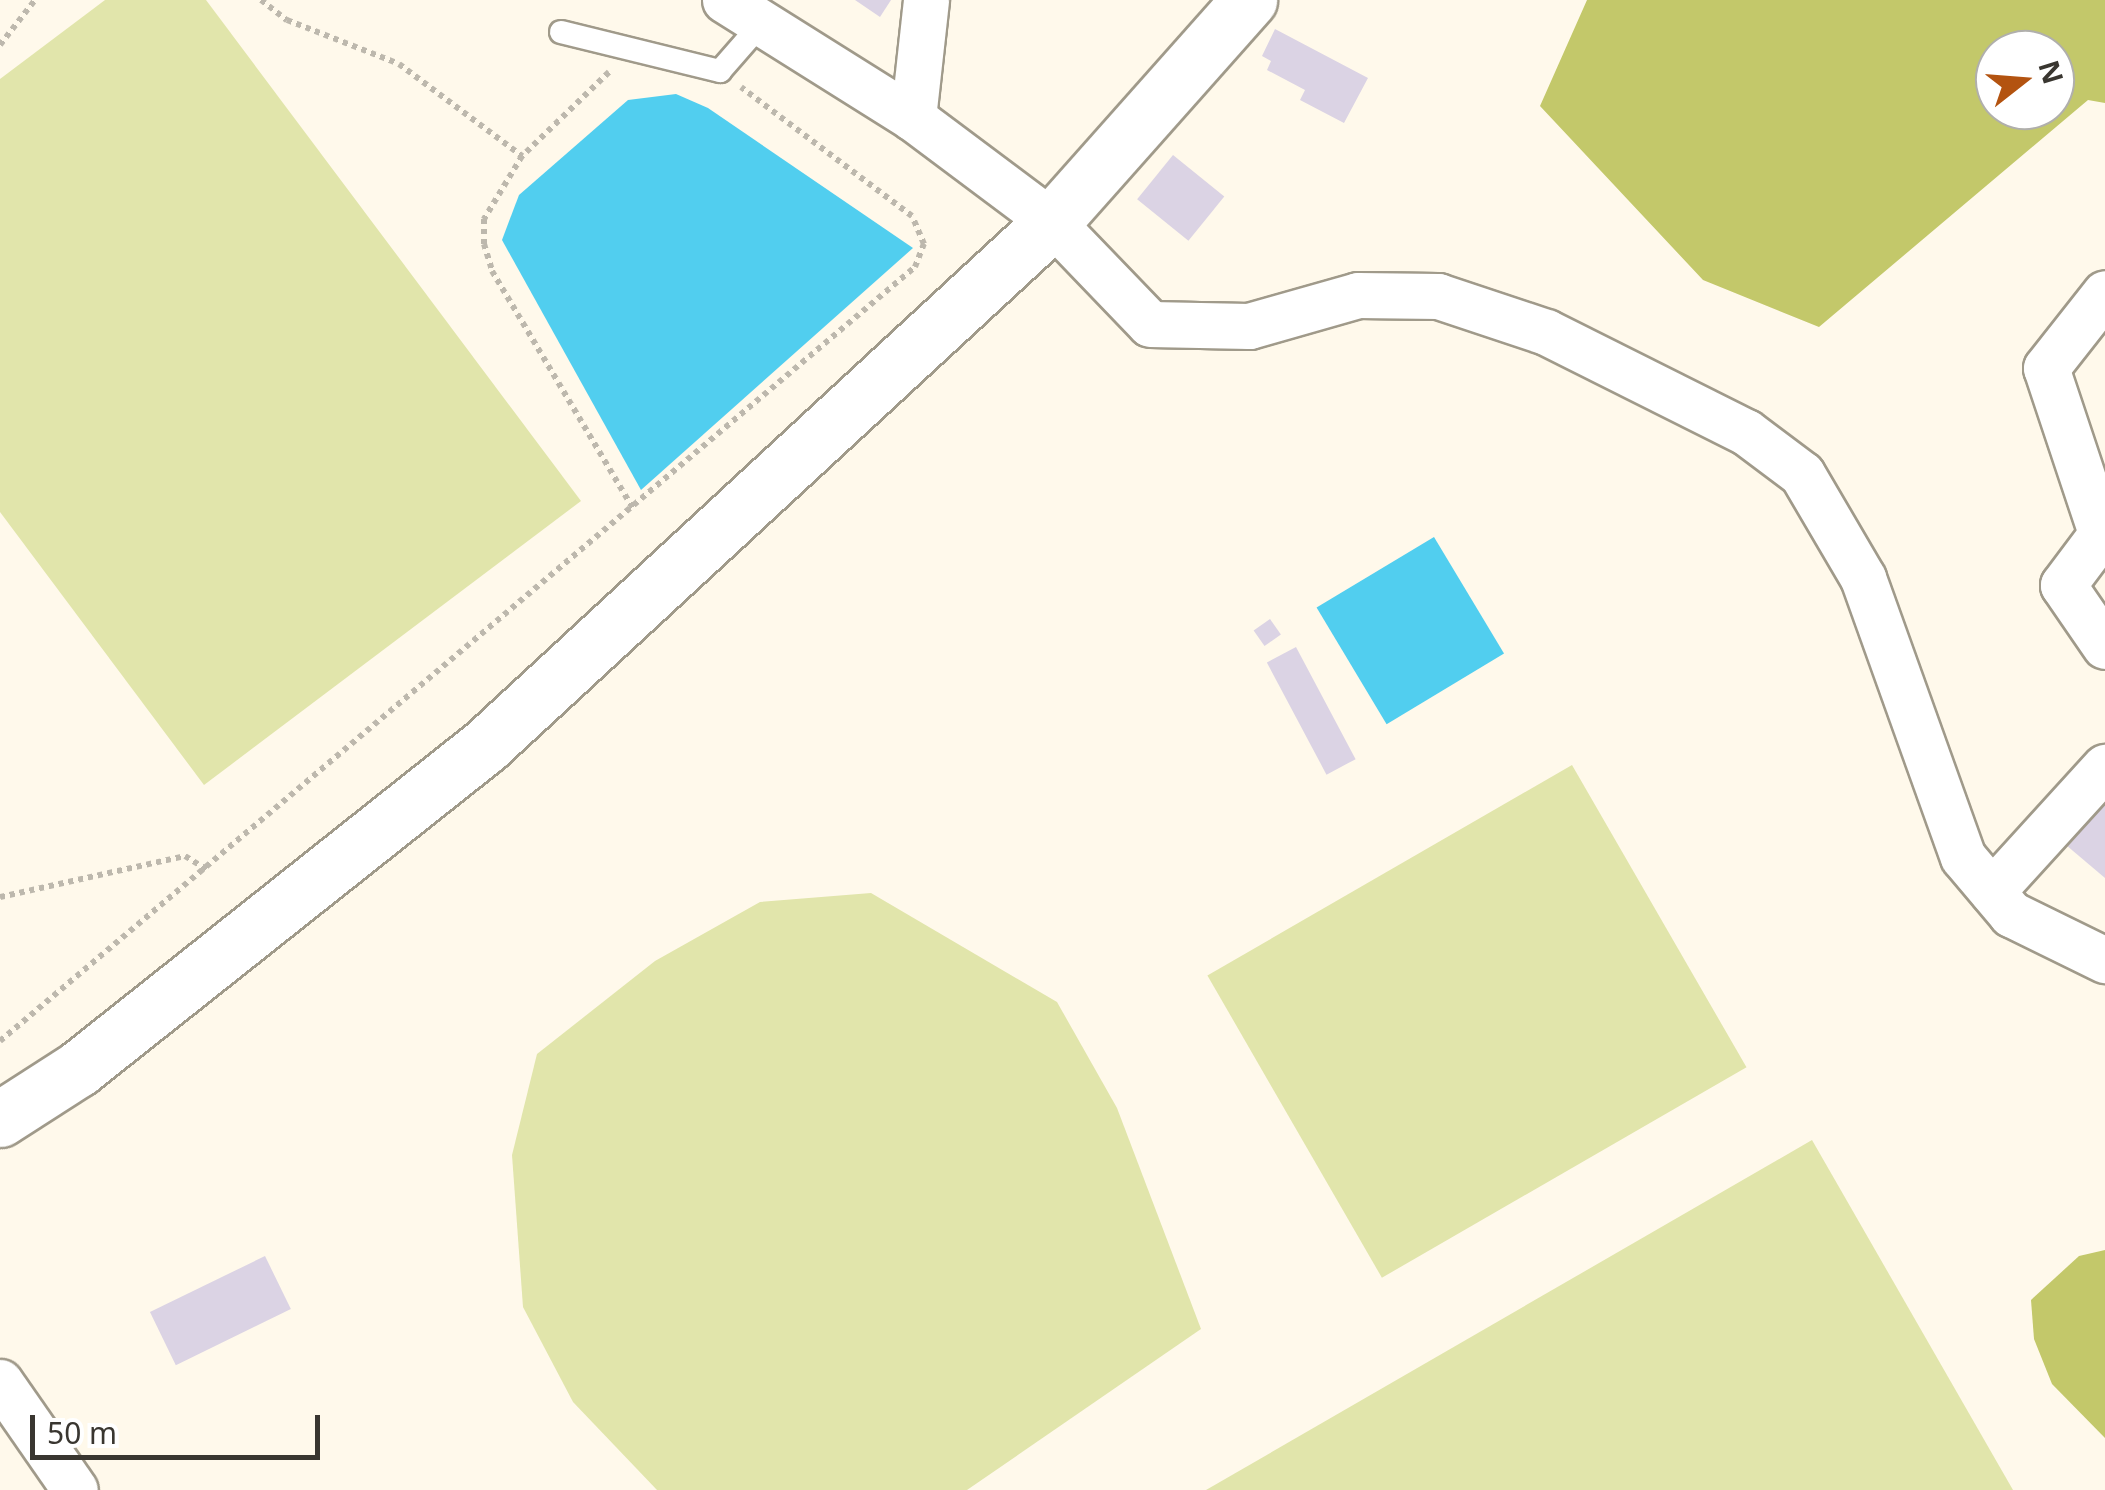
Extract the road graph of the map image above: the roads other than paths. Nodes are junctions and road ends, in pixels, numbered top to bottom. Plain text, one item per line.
1 (926, 0) edge
2 (1249, 0) edge
3 (744, 12) edge
4 (561, 32) dead end
5 (913, 118) junction
6 (1052, 222) junction
7 (2105, 292) edge
8 (2103, 531) edge
9 (2105, 646) edge
10 (2105, 768) edge
11 (1992, 891) junction
12 (2105, 960) edge
13 (0, 1119) edge
14 (0, 1382) edge
15 (57, 1483) edge

1 - 5 street
2 - 6 street
3 - 4 lane
3 - 5 street
5 - 6 street
6 - 11 street
6 - 13 street
7 - 8 street
8 - 9 street
10 - 11 street
11 - 12 street
14 - 15 street

